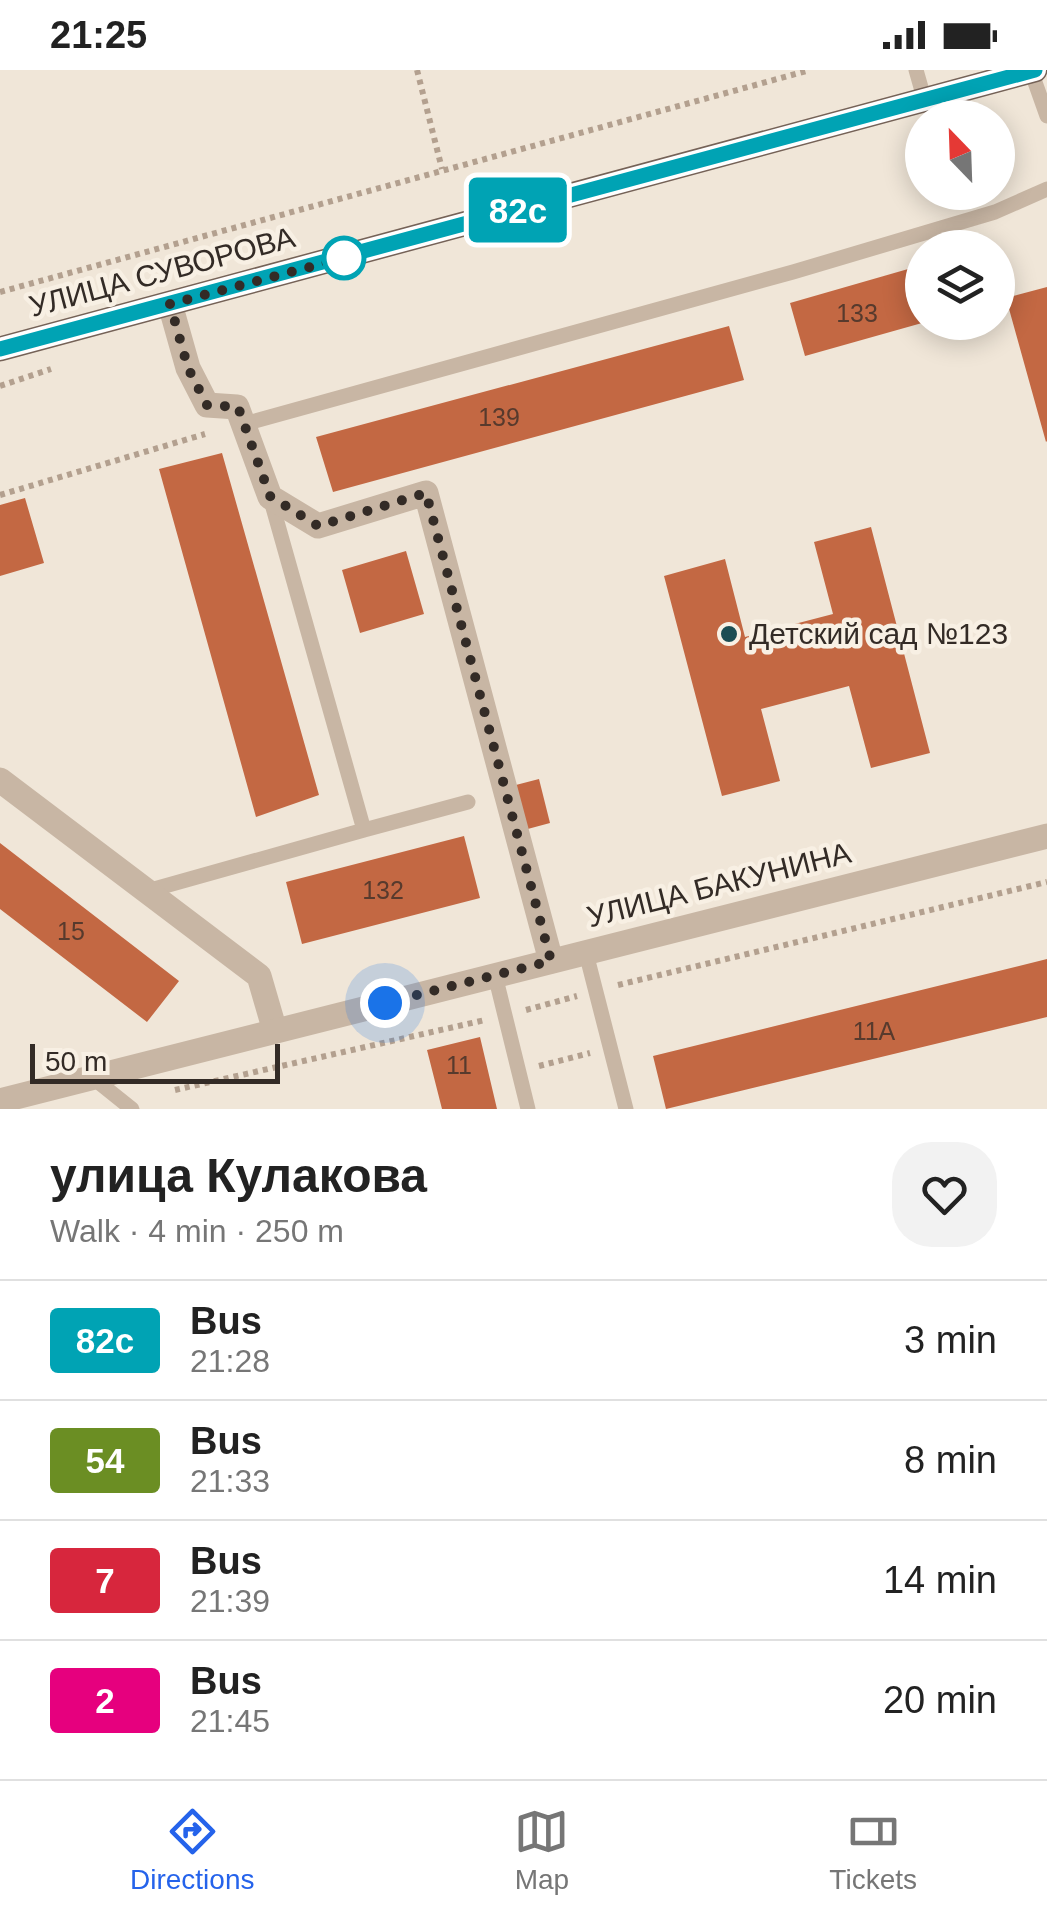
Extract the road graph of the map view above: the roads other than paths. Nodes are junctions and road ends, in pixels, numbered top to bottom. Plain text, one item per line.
1 (916, 70) edge
2 (1033, 71) edge
3 (924, 98) junction
4 (1047, 116) edge
5 (1047, 189) edge
6 (170, 304) junction
7 (0, 349) edge
8 (244, 424) junction
9 (270, 496) junction
10 (0, 780) edge
11 (468, 802) dead end
12 (364, 830) junction
13 (1047, 836) edge
14 (147, 892) junction
15 (586, 952) junction
16 (551, 961) junction
17 (494, 975) junction
18 (275, 1031) junction
19 (92, 1077) junction
20 (0, 1100) edge
21 (132, 1109) edge
22 (528, 1109) edge
23 (626, 1109) edge

1 - 3 lane
2 - 3 main road, УЛИЦА СУВОРОВА
2 - 4 lane
3 - 6 main road, УЛИЦА СУВОРОВА
5 - 8 lane
6 - 7 main road, УЛИЦА СУВОРОВА
6 - 8 street
8 - 9 street
9 - 12 lane
9 - 16 street
10 - 14 street
11 - 12 lane
12 - 14 lane
13 - 15 street, УЛИЦА БАКУНИНА
14 - 18 street
15 - 16 street, УЛИЦА БАКУНИНА
15 - 23 lane
16 - 17 street, УЛИЦА БАКУНИНА
17 - 18 street, УЛИЦА БАКУНИНА
17 - 22 lane
18 - 19 street, УЛИЦА БАКУНИНА
19 - 20 street, УЛИЦА БАКУНИНА
19 - 21 lane

